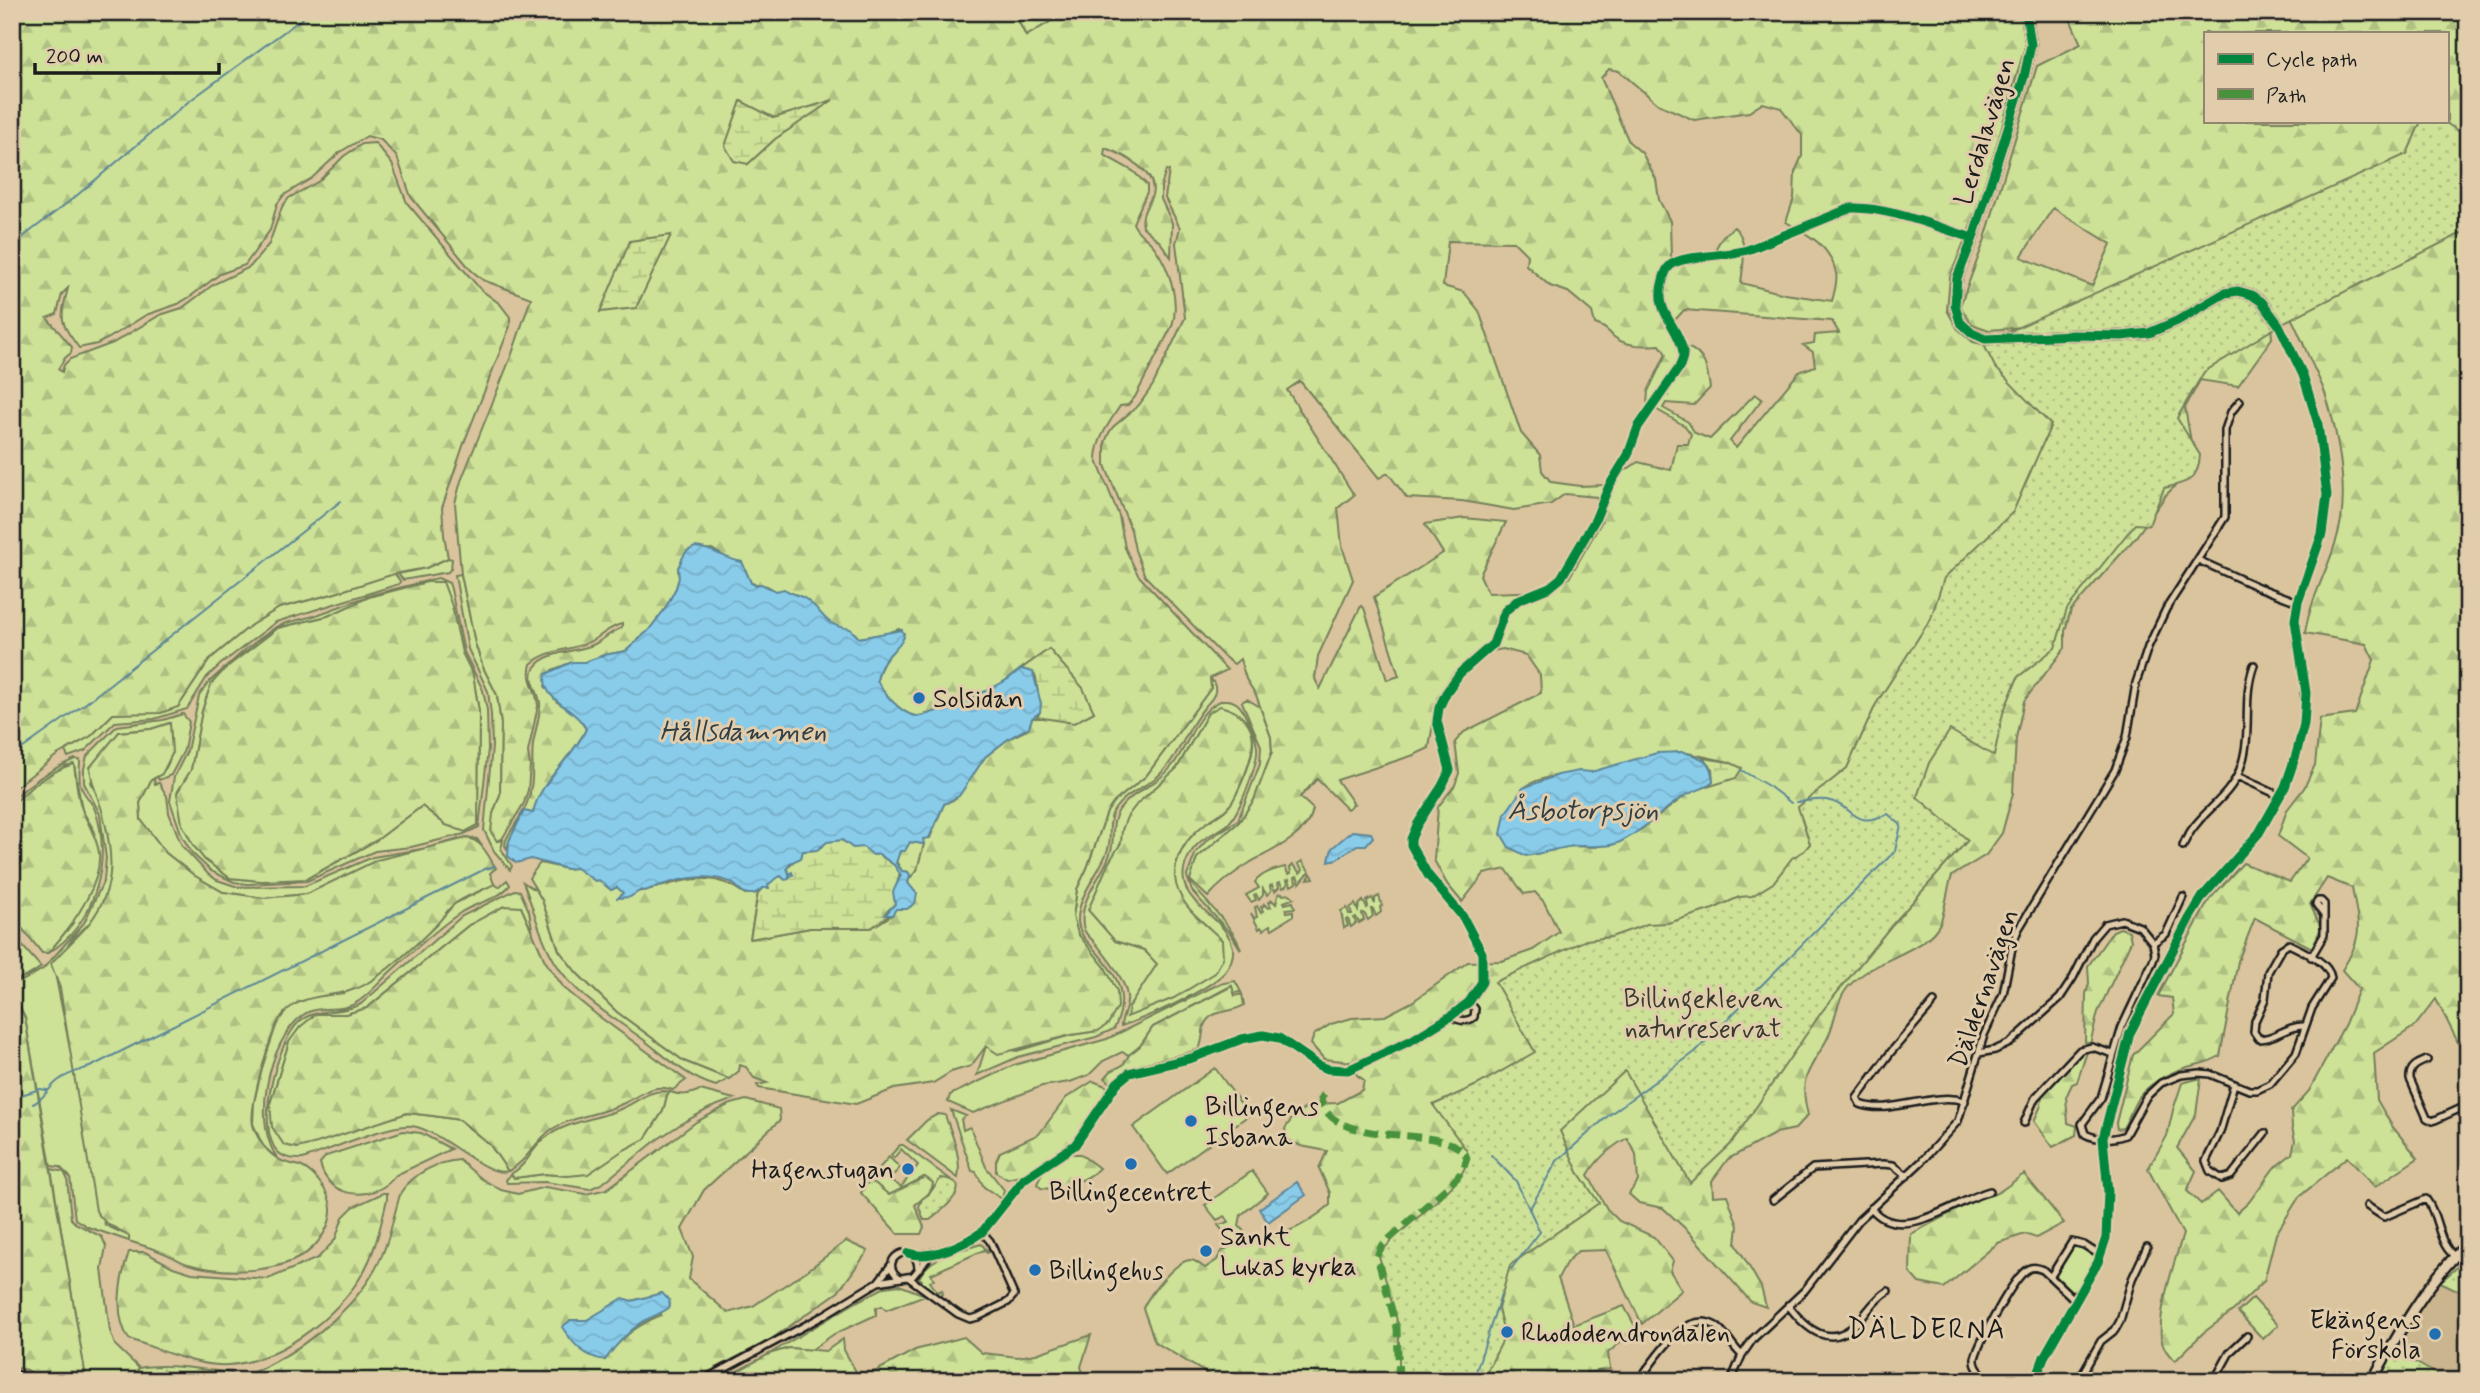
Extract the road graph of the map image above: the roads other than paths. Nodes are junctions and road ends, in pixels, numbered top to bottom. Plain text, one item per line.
1 (2026, 12) edge
2 (1973, 238) junction
3 (2280, 325) joint
4 (2240, 401) dead end
5 (2198, 560) junction
6 (2298, 602) junction
7 (2254, 665) dead end
8 (2237, 776) junction
9 (2280, 796) junction
10 (2183, 846) dead end
11 (2183, 897) dead end
12 (2323, 914) dead end
13 (2153, 943) junction
14 (2311, 957) junction
15 (1469, 1002) junction
16 (1934, 1002) dead end
17 (1451, 1016) junction
18 (2305, 1026) junction
19 (1979, 1053) junction
20 (2113, 1054) junction
21 (2427, 1060) dead end
22 (2234, 1084) junction
23 (1965, 1101) junction
24 (2468, 1105) edge
25 (2024, 1123) dead end
26 (2265, 1133) dead end
27 (2103, 1138) junction
28 (1907, 1176) junction
29 (1990, 1191) dead end
30 (1773, 1200) dead end
31 (2367, 1206) dead end
32 (1871, 1208) junction
33 (982, 1232) junction
34 (2468, 1243) edge
35 (2147, 1247) dead end
36 (932, 1253) junction
37 (913, 1255) junction
38 (2101, 1256) junction
39 (2454, 1256) junction
40 (891, 1265) junction
41 (918, 1268) junction
42 (2051, 1276) junction
43 (906, 1278) junction
44 (878, 1282) junction
45 (1888, 1291) dead end
46 (2077, 1301) junction
47 (1787, 1305) junction
48 (2246, 1336) dead end
49 (1742, 1355) junction
50 (12, 1373) edge
51 (1992, 1380) edge
52 (34, 1381) edge
53 (702, 1381) edge
54 (1638, 1381) edge
55 (1731, 1381) edge
56 (2035, 1381) edge
57 (2078, 1381) edge
58 (2214, 1381) edge
59 (2372, 1381) edge

1 - 2 street, Lerdalavägen
2 - 3 street, Lerdalavägen
2 - 15 street
3 - 6 street, Lerdalavägen
4 - 5 street, Däldernavägen
5 - 6 street
5 - 19 street, Däldernavägen
6 - 9 street, Lerdalavägen
7 - 8 street
8 - 9 street
8 - 10 street
9 - 27 street, Lerdalavägen
11 - 13 street
12 - 14 street
13 - 19 street
13 - 20 street
14 - 18 street
14 - 18 street
15 - 17 street
15 - 17 street
16 - 23 street
17 - 33 street
18 - 22 street
19 - 23 street, Däldernavägen
20 - 25 street
20 - 27 street
21 - 24 street
22 - 26 street
22 - 27 street
23 - 28 street, Däldernavägen
27 - 38 street, Lerdalavägen
28 - 30 street
28 - 32 street, Däldernavägen
29 - 32 street
31 - 39 street
32 - 47 street, Däldernavägen
33 - 36 street
33 - 43 street
34 - 39 street
35 - 57 street
36 - 37 street
36 - 41 street
37 - 40 street
37 - 41 street
38 - 42 street
38 - 46 street, Lerdalavägen
39 - 59 street
40 - 43 street
40 - 44 street
41 - 43 street
42 - 46 street
42 - 51 street
43 - 44 street
44 - 53 street
45 - 47 street
46 - 56 street, Lerdalavägen
47 - 49 street, Däldernavägen
48 - 58 street
49 - 54 street
49 - 55 street, Däldernavägen
50 - 52 street

